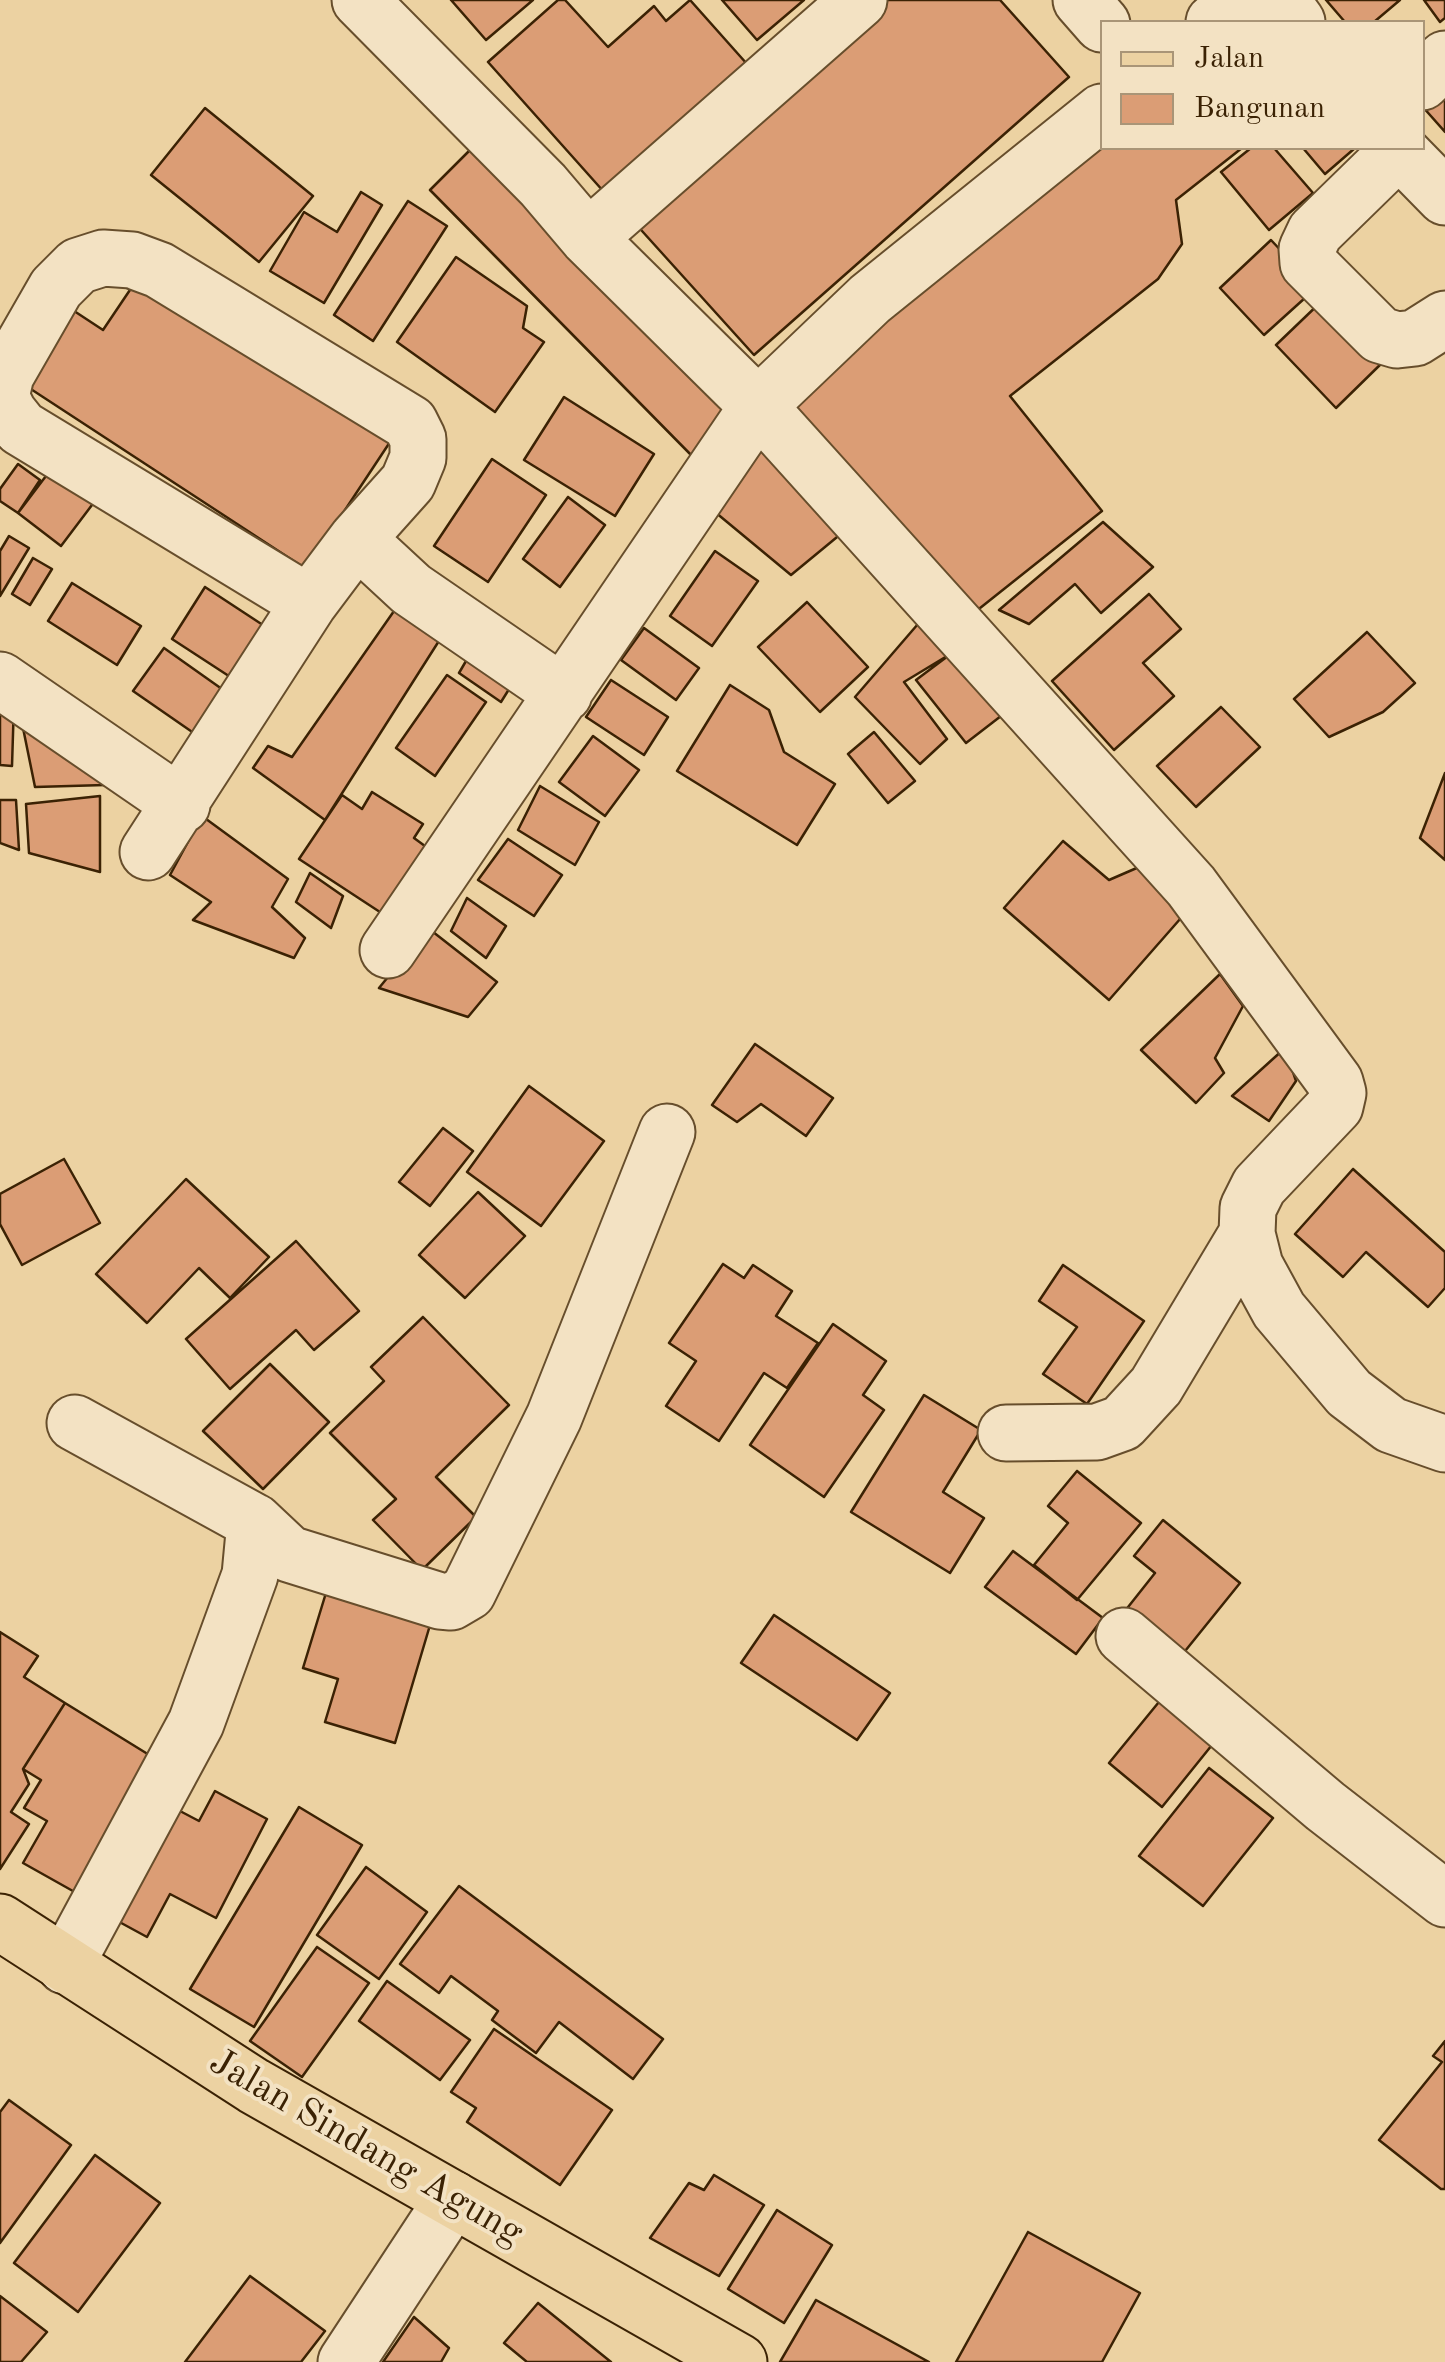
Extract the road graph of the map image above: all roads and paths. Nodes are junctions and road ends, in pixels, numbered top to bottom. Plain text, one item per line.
1 (360, 0) edge
2 (859, 0) edge
3 (1242, 0) edge
4 (1217, 20) edge
5 (1445, 60) edge
6 (1425, 79) edge
7 (1100, 114) edge
8 (1397, 150) edge
9 (1399, 150) edge
10 (1445, 197) edge
11 (588, 238) junction
12 (1445, 319) edge
13 (758, 406) junction
14 (357, 540) junction
15 (309, 603) junction
16 (0, 680) edge
17 (564, 694) junction
18 (182, 806) junction
19 (148, 852) dead end
20 (388, 950) dead end
21 (667, 1132) dead end
22 (1247, 1234) junction
23 (76, 1423) dead end
24 (1006, 1433) dead end
25 (1445, 1444) edge
26 (255, 1522) junction
27 (1124, 1636) dead end
28 (1445, 1898) edge
29 (0, 1922) edge
30 (65, 1966) junction
31 (453, 2198) junction
32 (735, 2361) edge
33 (346, 2362) edge

1 - 11 street
2 - 11 street
3 - 4 street
5 - 6 street
7 - 13 street
8 - 12 street
9 - 10 street
11 - 13 street
13 - 17 street
13 - 22 street
14 - 15 street
14 - 15 street
14 - 17 street
15 - 18 street
16 - 18 street
17 - 20 street
18 - 19 street
21 - 26 street
22 - 24 street
22 - 25 street
23 - 26 street
26 - 30 street
27 - 28 street
29 - 30 main road, Jalan Sindang Agung
30 - 31 main road, Jalan Sindang Agung
31 - 32 main road, Jalan Sindang Agung
31 - 33 street

